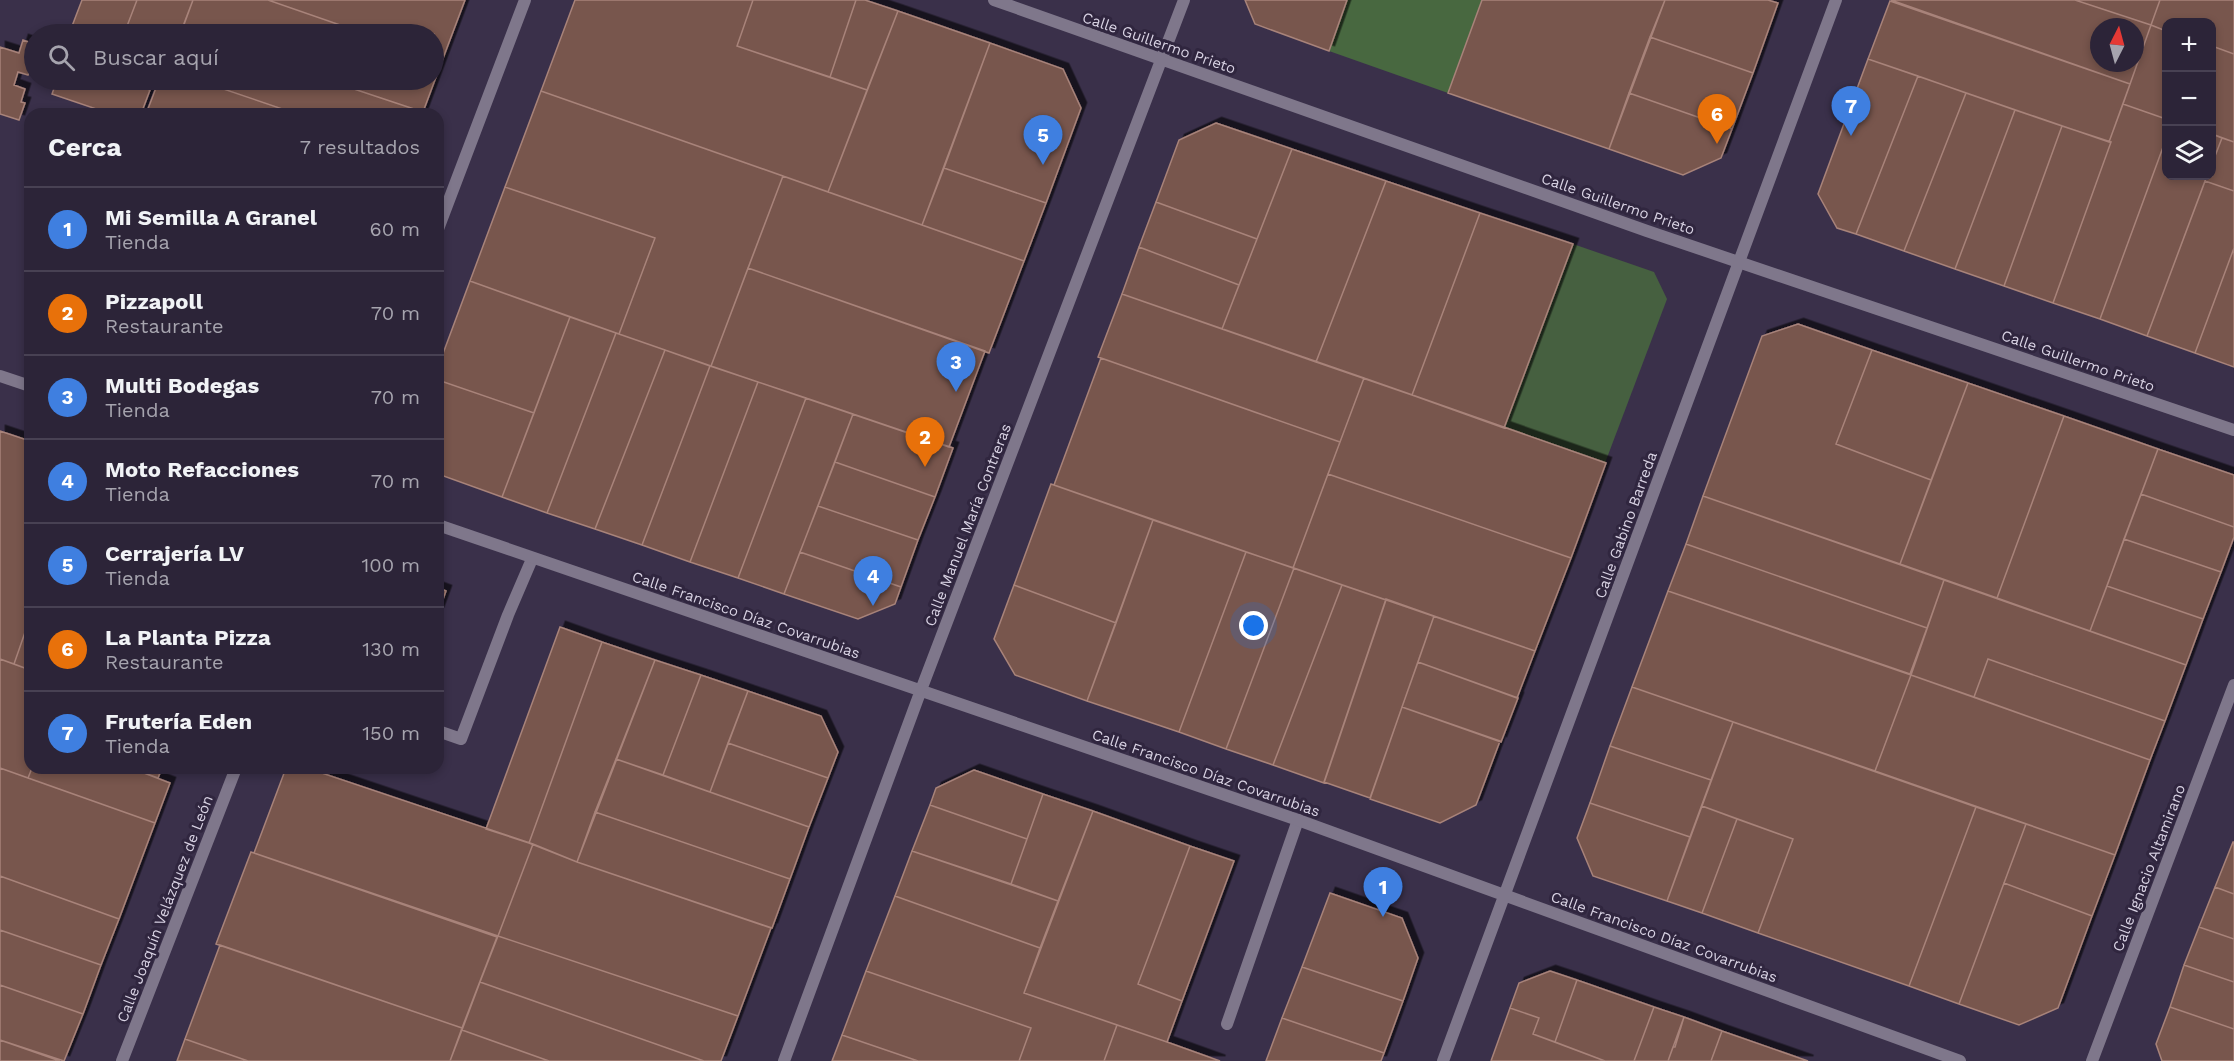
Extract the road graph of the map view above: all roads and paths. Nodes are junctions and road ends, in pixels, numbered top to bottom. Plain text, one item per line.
1 (525, 0) edge
2 (994, 0) edge
3 (1184, 0) edge
4 (1836, 0) edge
5 (1161, 60) junction
6 (444, 213) edge
7 (1739, 261) junction
8 (0, 376) edge
9 (24, 384) edge
10 (2234, 430) edge
11 (444, 527) edge
12 (532, 559) junction
13 (2234, 685) edge
14 (921, 690) junction
15 (444, 733) edge
16 (234, 774) edge
17 (1298, 820) junction
18 (1505, 895) junction
19 (1227, 1024) dead end
20 (122, 1061) edge
21 (784, 1061) edge
22 (1443, 1061) edge
23 (1960, 1061) edge
24 (2092, 1061) edge

1 - 6 street
2 - 5 street, Calle Guillermo Prieto
3 - 5 street, Calle Manuel María Contreras
4 - 7 street, Calle Gabino Barreda
5 - 7 street, Calle Guillermo Prieto
5 - 14 street, Calle Manuel María Contreras
7 - 10 street, Calle Guillermo Prieto
7 - 18 street, Calle Gabino Barreda
8 - 9 street
11 - 12 street, Calle Francisco Díaz Covarrubias
12 - 14 street, Calle Francisco Díaz Covarrubias
12 - 15 street
13 - 24 street, Calle Ignacio Altamirano
14 - 17 street, Calle Francisco Díaz Covarrubias
14 - 21 street, Calle Manuel María Contreras
16 - 20 street, Calle Joaquín Velázquez de León
17 - 18 street, Calle Francisco Díaz Covarrubias
17 - 19 street
18 - 22 street, Calle Gabino Barreda
18 - 23 street, Calle Francisco Díaz Covarrubias

